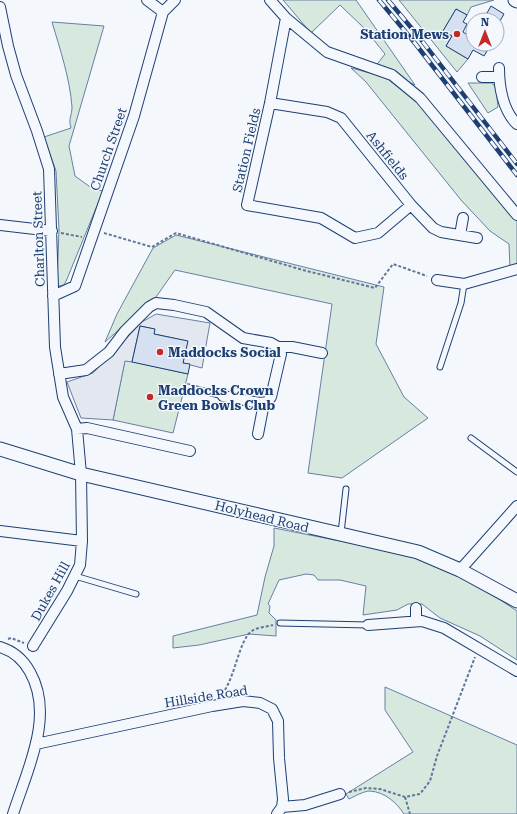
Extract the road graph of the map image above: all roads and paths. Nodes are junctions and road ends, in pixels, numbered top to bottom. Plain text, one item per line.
1 (147, 0) edge
2 (175, 0) edge
3 (270, 0) edge
4 (0, 7) edge
5 (164, 12) junction
6 (286, 18) junction
7 (482, 77) dead end
8 (270, 103) junction
9 (516, 122) edge
10 (411, 205) junction
11 (517, 215) edge
12 (463, 218) dead end
13 (0, 225) edge
14 (52, 231) junction
15 (460, 235) junction
16 (477, 238) dead end
17 (91, 239) junction
18 (517, 269) edge
19 (436, 280) joint
20 (464, 284) junction
21 (53, 296) junction
22 (278, 347) junction
23 (322, 353) dead end
24 (440, 367) dead end
25 (59, 374) junction
26 (188, 387) dead end
27 (223, 396) joint
28 (264, 403) junction
29 (77, 429) junction
30 (258, 434) dead end
31 (471, 438) dead end
32 (0, 448) edge
33 (190, 451) dead end
34 (517, 472) edge
35 (81, 474) junction
36 (346, 489) dead end
37 (517, 506) edge
38 (0, 531) edge
39 (340, 535) junction
40 (82, 541) junction
41 (460, 570) junction
42 (75, 576) junction
43 (136, 594) dead end
44 (517, 601) edge
45 (416, 608) dead end
46 (416, 622) junction
47 (280, 623) joint
48 (368, 624) joint
49 (11, 638) dead end
50 (33, 646) joint
51 (0, 647) edge
52 (479, 648) junction
53 (517, 671) edge
54 (212, 706) junction
55 (36, 744) junction
56 (340, 794) joint
57 (404, 797) junction
58 (280, 811) edge
59 (13, 814) edge
60 (410, 814) edge

1 - 5 street
2 - 5 street, Church Street
3 - 6 street
4 - 14 street, Charlton Street
5 - 17 street, Church Street
6 - 8 street, Station Fields
6 - 11 street
7 - 9 street
8 - 10 street, Ashfields
8 - 10 street, Station Fields
10 - 15 street, Ashfields
12 - 15 street
13 - 14 street
14 - 17 path
14 - 21 street, Charlton Street
15 - 16 street, Ashfields
17 - 19 path
17 - 21 street, Church Street
18 - 20 street
19 - 20 street
20 - 24 lane
21 - 25 street, Charlton Street
22 - 23 street
22 - 25 street
22 - 28 street
25 - 29 street, Charlton Street
26 - 27 lane
27 - 28 street
28 - 30 street
29 - 33 street
29 - 35 street, Charlton Street
31 - 34 lane
32 - 35 street, Holyhead Road
35 - 39 street, Holyhead Road
35 - 40 street, Dukes Hill
36 - 39 lane
37 - 41 street
38 - 40 street
39 - 41 street, Holyhead Road
40 - 42 street, Dukes Hill
41 - 44 street, Holyhead Road
42 - 43 lane
42 - 50 street, Dukes Hill
45 - 46 street
46 - 48 street
46 - 52 street
47 - 48 lane
47 - 54 path
49 - 50 path
51 - 55 street
52 - 53 street
52 - 57 path
54 - 55 street, Hillside Road
54 - 58 street, Hillside Road
55 - 59 street
56 - 57 path
56 - 58 street
57 - 60 path

